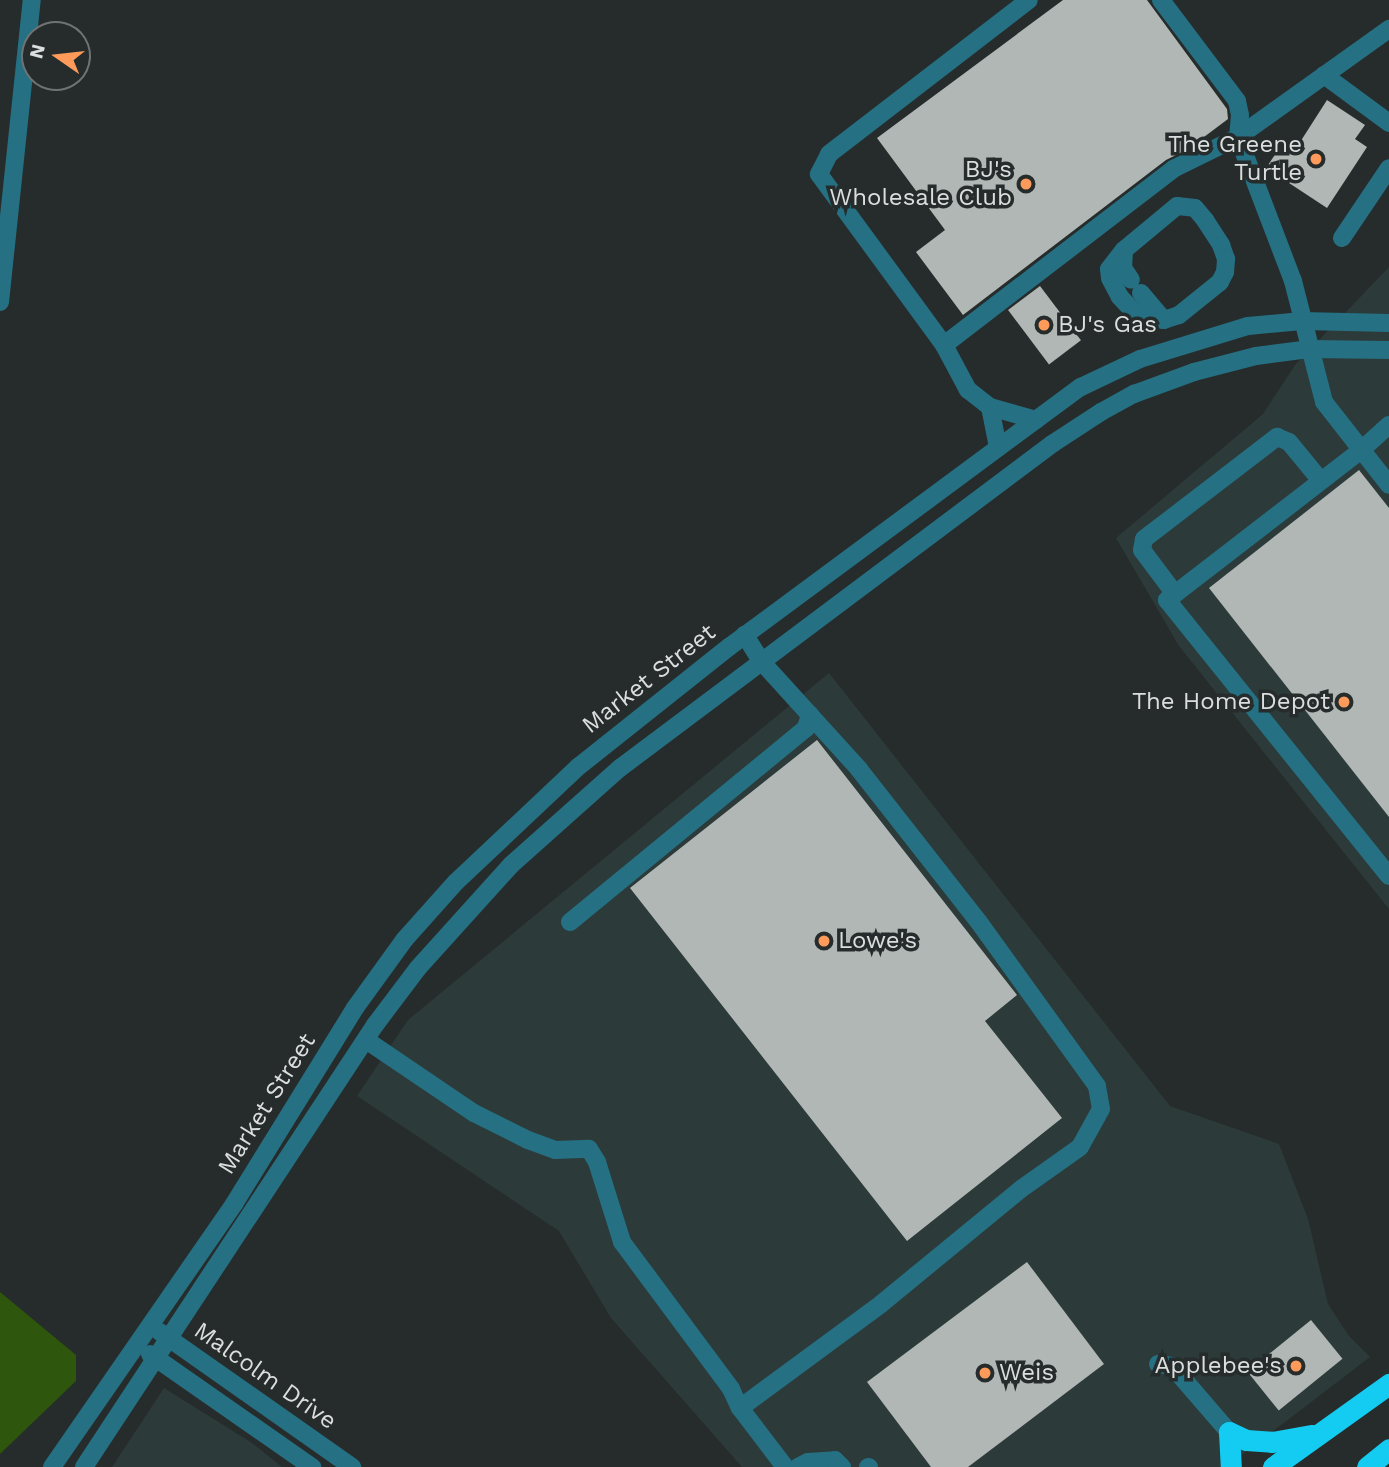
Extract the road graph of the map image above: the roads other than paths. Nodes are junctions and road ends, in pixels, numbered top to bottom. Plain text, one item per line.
1 (32, 0) edge
2 (1029, 0) edge
3 (1161, 0) edge
4 (1389, 29) edge
5 (1324, 75) junction
6 (1389, 123) edge
7 (1238, 137) junction
8 (1389, 168) edge
9 (1158, 180) junction
10 (1177, 206) junction
11 (1342, 238) dead end
12 (1124, 250) junction
13 (0, 302) edge
14 (1171, 317) junction
15 (1302, 321) junction
16 (1389, 323) edge
17 (944, 345) junction
18 (1309, 349) junction
19 (1389, 351) edge
20 (990, 407) junction
21 (1036, 420) junction
22 (1389, 425) edge
23 (998, 447) junction
24 (1360, 452) junction
25 (1321, 481) junction
26 (1389, 485) edge
27 (1175, 594) junction
28 (745, 635) junction
29 (761, 662) junction
30 (810, 715) junction
31 (1389, 876) edge
32 (570, 922) dead end
33 (366, 1040) junction
34 (150, 1325) junction
35 (170, 1339) junction
36 (136, 1343) junction
37 (157, 1359) junction
38 (1158, 1363) dead end
39 (1389, 1384) edge
40 (740, 1408) junction
41 (1229, 1432) junction
42 (1318, 1434) junction
43 (1389, 1449) edge
44 (52, 1467) edge
45 (84, 1467) edge
46 (312, 1467) edge
47 (352, 1467) edge
48 (785, 1467) edge
49 (798, 1467) edge
50 (842, 1467) edge
51 (1231, 1467) edge
52 (1272, 1467) edge
53 (1367, 1467) edge

1 - 13 street
2 - 17 street
3 - 7 street
4 - 5 street
5 - 6 street
5 - 7 street
7 - 9 street
7 - 15 street
8 - 11 street
9 - 10 street
9 - 17 street
10 - 12 street
10 - 14 street
12 - 14 street
12 - 14 street
15 - 16 street, Market Street
15 - 18 street
15 - 21 street, Market Street
17 - 20 street
18 - 19 street, Market Street
18 - 24 street
18 - 29 street, Market Street
20 - 21 street
20 - 23 street
21 - 23 street, Market Street
22 - 24 street
23 - 28 street, Market Street
24 - 25 street
24 - 26 street
25 - 27 street
25 - 27 street
27 - 31 street
28 - 29 street
28 - 34 street, Market Street
29 - 30 street
29 - 33 street, Market Street
30 - 32 street
30 - 40 street
33 - 35 street, Market Street
33 - 40 street
34 - 35 street, Malcolm Drive
34 - 36 street, Market Street
35 - 37 street, Market Street
35 - 47 street, Malcolm Drive
36 - 37 street, Malcolm Drive
36 - 44 street, Market Street
37 - 45 street, Market Street
37 - 46 street, Malcolm Drive
38 - 41 street
39 - 42 highway
40 - 48 street
41 - 42 highway
41 - 51 highway
42 - 52 highway
43 - 53 highway
49 - 50 street

